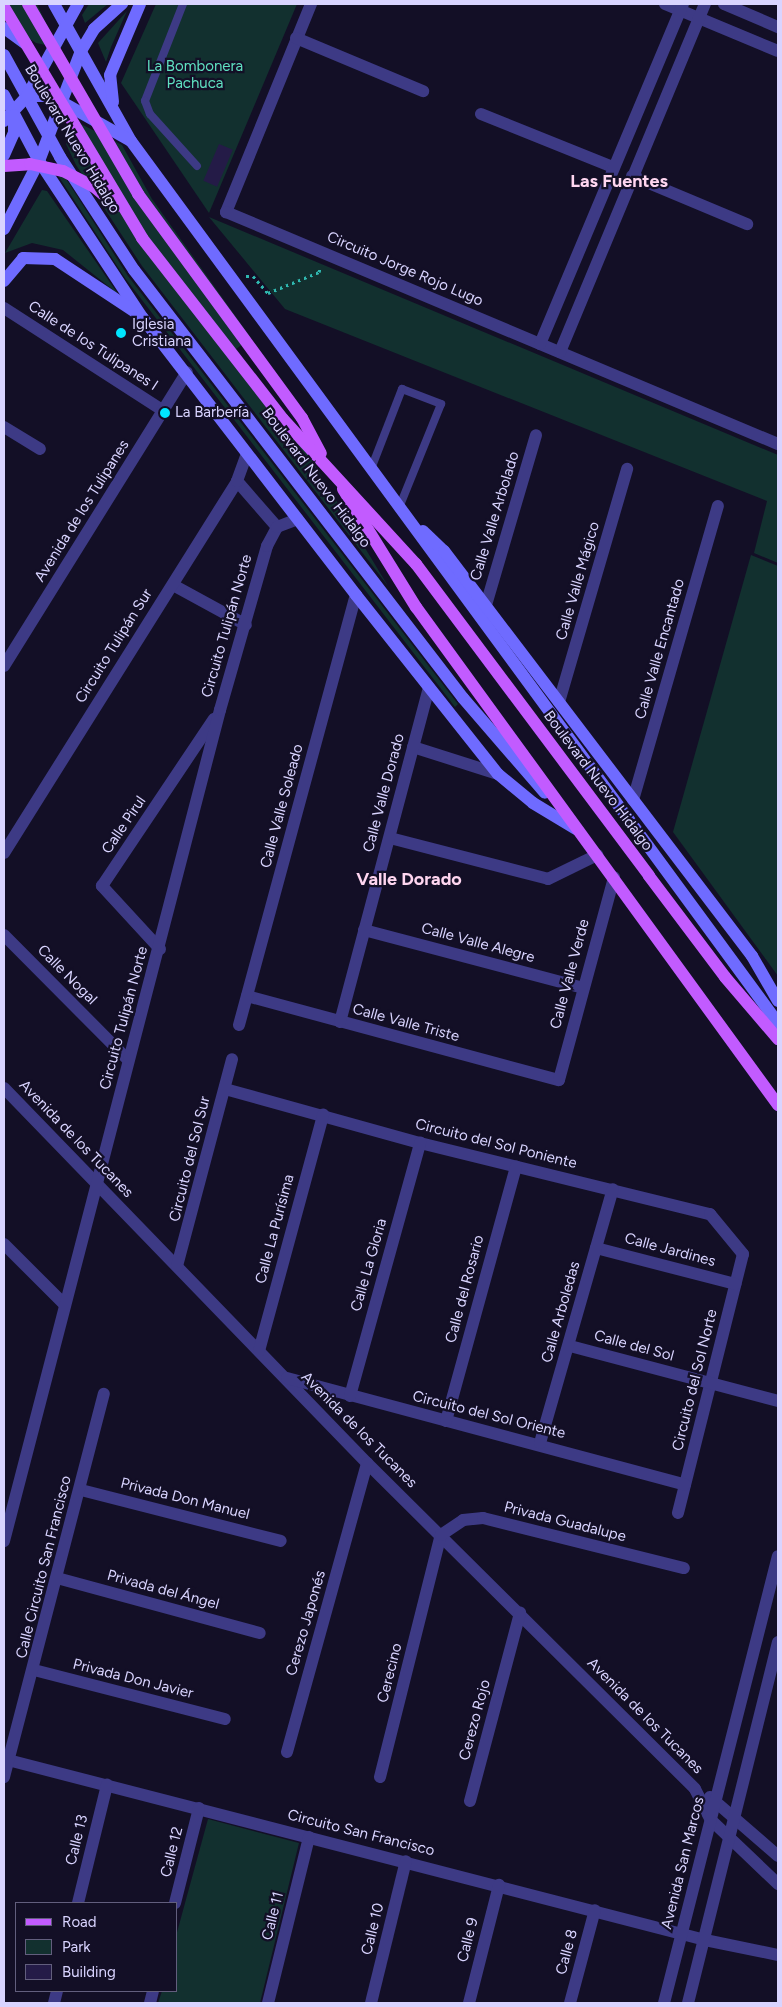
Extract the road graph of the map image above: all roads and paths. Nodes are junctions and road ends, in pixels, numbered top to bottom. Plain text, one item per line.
1 (28, 4) edge
2 (54, 4) edge
3 (78, 4) edge
4 (122, 4) edge
5 (140, 4) edge
6 (183, 4) edge
7 (311, 4) edge
8 (665, 4) edge
9 (705, 4) edge
10 (724, 4) edge
11 (4, 7) edge
12 (682, 7) edge
13 (699, 18) junction
14 (66, 25) junction
15 (778, 27) edge
16 (4, 28) edge
17 (296, 38) junction
18 (81, 51) junction
19 (778, 51) edge
20 (4, 55) edge
21 (48, 58) junction
22 (4, 71) edge
23 (652, 76) junction
24 (671, 85) junction
25 (423, 91) dead end
26 (4, 95) edge
27 (27, 96) junction
28 (60, 101) junction
29 (115, 112) junction
30 (481, 114) dead end
31 (9, 117) edge
32 (48, 135) junction
33 (131, 141) junction
34 (4, 155) edge
35 (39, 161) junction
36 (4, 166) edge
37 (197, 166) dead end
38 (613, 167) junction
39 (632, 176) junction
40 (125, 212) junction
41 (747, 224) dead end
42 (4, 229) edge
43 (326, 254) junction
44 (575, 260) junction
45 (240, 268) dead end
46 (594, 268) junction
47 (4, 281) edge
48 (4, 308) edge
49 (142, 317) junction
50 (540, 344) junction
51 (560, 352) junction
52 (187, 372) junction
53 (164, 411) junction
54 (4, 427) edge
55 (536, 436) dead end
56 (778, 444) edge
57 (40, 449) dead end
58 (247, 454) junction
59 (371, 469) junction
60 (627, 469) dead end
61 (236, 482) junction
62 (718, 506) dead end
63 (398, 508) junction
64 (298, 519) junction
65 (277, 527) junction
66 (173, 584) junction
67 (356, 595) junction
68 (486, 605) junction
69 (246, 625) junction
70 (5, 660) edge
71 (429, 688) junction
72 (560, 702) junction
73 (220, 710) junction
74 (413, 747) junction
75 (498, 774) junction
76 (633, 800) junction
77 (576, 829) junction
78 (390, 838) junction
79 (4, 853) edge
80 (597, 855) junction
81 (614, 877) junction
82 (364, 930) junction
83 (4, 935) edge
84 (160, 949) junction
85 (583, 988) junction
86 (246, 996) junction
87 (778, 1001) edge
88 (340, 1022) junction
89 (778, 1023) edge
90 (240, 1025) dead end
91 (778, 1039) edge
92 (232, 1059) dead end
93 (128, 1060) junction
94 (559, 1080) joint
95 (4, 1088) edge
96 (225, 1089) junction
97 (778, 1104) edge
98 (322, 1115) junction
99 (420, 1143) junction
100 (516, 1166) junction
101 (97, 1183) junction
102 (614, 1189) junction
103 (4, 1244) edge
104 (596, 1248) junction
105 (742, 1254) joint
106 (177, 1266) junction
107 (735, 1284) junction
108 (65, 1305) junction
109 (570, 1346) junction
110 (259, 1351) junction
111 (284, 1378) junction
112 (710, 1382) junction
113 (104, 1394) dead end
114 (350, 1396) junction
115 (778, 1401) edge
116 (446, 1421) junction
117 (540, 1443) junction
118 (367, 1463) junction
119 (685, 1485) junction
120 (80, 1490) junction
121 (678, 1513) dead end
122 (4, 1534) edge
123 (441, 1535) junction
124 (281, 1541) dead end
125 (778, 1556) edge
126 (684, 1568) dead end
127 (57, 1578) junction
128 (520, 1613) junction
129 (260, 1633) dead end
130 (778, 1642) edge
131 (34, 1670) junction
132 (225, 1719) dead end
133 (287, 1752) dead end
134 (8, 1760) junction
135 (4, 1777) edge
136 (380, 1777) dead end
137 (107, 1785) junction
138 (695, 1789) junction
139 (716, 1800) junction
140 (470, 1801) dead end
141 (199, 1808) junction
142 (736, 1818) junction
143 (711, 1820) junction
144 (309, 1837) junction
145 (730, 1841) junction
146 (778, 1856) edge
147 (406, 1862) junction
148 (778, 1884) edge
149 (499, 1885) junction
150 (78, 1902) edge
151 (175, 1902) edge
152 (595, 1910) junction
153 (682, 1934) junction
154 (705, 1940) junction
155 (778, 1955) edge
156 (268, 2003) edge
157 (371, 2003) edge
158 (469, 2003) edge
159 (570, 2003) edge
160 (664, 2003) edge
161 (688, 2003) edge

1 - 77 main road, Boulevard Nuevo Hidalgo, bridge
2 - 14 main road, Boulevard Nuevo Hidalgo
3 - 14 main road
4 - 18 main road
5 - 29 main road
6 - 37 lane
7 - 17 street, Circuito Jorge Rojo Lugo
8 - 12 street
9 - 13 street
10 - 15 street
11 - 40 main road, Boulevard Nuevo Hidalgo, bridge
12 - 13 street
12 - 23 street
13 - 19 street
13 - 24 street
14 - 18 main road, Boulevard Nuevo Hidalgo
14 - 21 main road
16 - 21 main road
17 - 25 street
17 - 43 street, Circuito Jorge Rojo Lugo
18 - 21 main road
18 - 28 main road
18 - 29 main road, Boulevard Nuevo Hidalgo
20 - 27 main road, Boulevard Nuevo Hidalgo
21 - 27 main road
22 - 27 main road
23 - 24 street
23 - 38 street
24 - 39 street
26 - 31 main road
27 - 28 main road
27 - 31 main road
27 - 32 main road, Boulevard Nuevo Hidalgo
28 - 32 main road
28 - 33 main road
29 - 33 main road, Boulevard Nuevo Hidalgo
30 - 38 street
31 - 34 main road
31 - 35 main road
32 - 35 main road
32 - 77 main road, Boulevard Nuevo Hidalgo
33 - 59 main road, Boulevard Nuevo Hidalgo
35 - 42 main road
35 - 49 main road
36 - 40 main road, bridge
38 - 44 street
39 - 41 street
39 - 46 street
40 - 91 main road, Boulevard Nuevo Hidalgo, bridge
43 - 45 path
43 - 50 street, Circuito Jorge Rojo Lugo
44 - 46 street
44 - 50 street
46 - 51 street
47 - 49 main road
48 - 53 street, Calle de los Tulipanes I
49 - 52 main road
50 - 51 street, Circuito Jorge Rojo Lugo
51 - 56 street, Circuito Jorge Rojo Lugo
52 - 53 street, Avenida de los Tulipanes
52 - 58 main road
53 - 70 street, Avenida de los Tulipanes
54 - 57 street
55 - 68 street, Calle Valle Arbolado
58 - 61 street, Circuito Tulipán Sur
58 - 64 main road
59 - 63 main road, Boulevard Nuevo Hidalgo
59 - 63 lane
60 - 72 street, Calle Valle Mágico
61 - 65 street
61 - 66 street, Circuito Tulipán Sur
62 - 76 street, Calle Valle Encantado
63 - 68 main road, Boulevard Nuevo Hidalgo
63 - 89 main road, Boulevard Nuevo Hidalgo
64 - 65 street
64 - 67 main road
65 - 69 street, Circuito Tulipán Norte
66 - 69 street
66 - 79 street, Circuito Tulipán Sur
67 - 71 main road
67 - 86 street, Calle Valle Soleado
68 - 72 main road, Boulevard Nuevo Hidalgo
69 - 73 street, Circuito Tulipán Norte
71 - 74 street, Calle Valle Dorado
71 - 75 main road
72 - 76 main road, Boulevard Nuevo Hidalgo
73 - 84 street, Circuito Tulipán Norte
73 - 84 street, Calle Pirul
74 - 75 street
74 - 78 street, Calle Valle Dorado
75 - 77 main road
76 - 87 main road, Boulevard Nuevo Hidalgo
77 - 80 main road, Boulevard Nuevo Hidalgo
78 - 80 street
78 - 82 street, Calle Valle Dorado
80 - 81 main road, Boulevard Nuevo Hidalgo
81 - 85 street, Calle Valle Verde
81 - 97 main road, Boulevard Nuevo Hidalgo
82 - 85 street, Calle Valle Alegre
82 - 88 street, Calle Valle Dorado
83 - 93 street, Calle Nogal
84 - 93 street, Circuito Tulipán Norte
85 - 94 street, Calle Valle Verde
86 - 88 street, Calle Valle Triste
86 - 90 street, Calle Valle Soleado
88 - 94 street, Calle Valle Triste
92 - 96 street, Circuito del Sol Sur
93 - 101 street, Circuito Tulipán Norte
95 - 101 street, Avenida de los Tucanes
96 - 98 street, Circuito del Sol Poniente
96 - 106 street, Circuito del Sol Sur
98 - 99 street, Circuito del Sol Poniente
98 - 110 street, Calle La Purísima
99 - 100 street, Circuito del Sol Poniente
99 - 114 street, Calle La Gloria
100 - 102 street, Circuito del Sol Poniente
100 - 116 street, Calle del Rosario
101 - 106 street, Avenida de los Tucanes
101 - 108 street, Circuito Tulipán Norte
102 - 104 street, Calle Arboledas
102 - 105 street, Circuito del Sol Poniente
103 - 108 street
104 - 107 street, Calle Jardines
104 - 109 street, Calle Arboledas
105 - 107 street, Circuito del Sol Norte
106 - 110 street, Avenida de los Tucanes
107 - 112 street, Circuito del Sol Norte
108 - 122 street, Circuito Tulipán Norte
109 - 112 street, Calle del Sol
109 - 117 street, Calle Arboledas
110 - 111 street, Avenida de los Tucanes
111 - 114 street, Circuito del Sol Oriente
111 - 118 street, Avenida de los Tucanes
112 - 115 street, Calle del Sol
112 - 119 street, Circuito del Sol Norte
113 - 120 street, Calle Circuito San Francisco
114 - 116 street, Circuito del Sol Oriente
116 - 117 street, Circuito del Sol Oriente
117 - 119 street, Circuito del Sol Oriente
118 - 123 street, Avenida de los Tucanes
118 - 133 street, Cerezo Japonés
119 - 121 street, Circuito del Sol Norte
120 - 124 street, Privada Don Manuel
120 - 127 street, Calle Circuito San Francisco
123 - 126 street, Privada Guadalupe
123 - 128 street, Avenida de los Tucanes
123 - 136 street, Cerecino
125 - 139 street, Avenida San Marcos
127 - 129 street, Privada del Ángel
127 - 131 street, Calle Circuito San Francisco
128 - 138 street, Avenida de los Tucanes
128 - 140 street, Cerezo Rojo
130 - 142 street
131 - 132 street, Privada Don Javier
131 - 134 street, Calle Circuito San Francisco
134 - 135 street, Calle Circuito San Francisco
134 - 137 street, Circuito San Francisco
137 - 141 street, Circuito San Francisco
137 - 150 street, Calle 13
138 - 139 street, Avenida de los Tucanes
138 - 143 street, Avenida de los Tucanes
139 - 142 street, Avenida de los Tucanes
139 - 143 street, Avenida San Marcos
141 - 144 street, Circuito San Francisco
141 - 151 street, Calle 12
142 - 145 street
142 - 146 street, Avenida de los Tucanes
143 - 145 street, Avenida de los Tucanes
143 - 153 street, Avenida San Marcos
144 - 147 street, Circuito San Francisco
144 - 156 street, Calle 11
145 - 148 street, Avenida de los Tucanes
145 - 154 street
147 - 149 street, Circuito San Francisco
147 - 157 street, Calle 10
149 - 152 street, Circuito San Francisco
149 - 158 street, Calle 9
152 - 153 street, Circuito San Francisco
152 - 159 street, Calle 8
153 - 154 street, Circuito San Francisco
153 - 160 street, Avenida San Marcos
154 - 155 street, Circuito San Francisco
154 - 161 street

